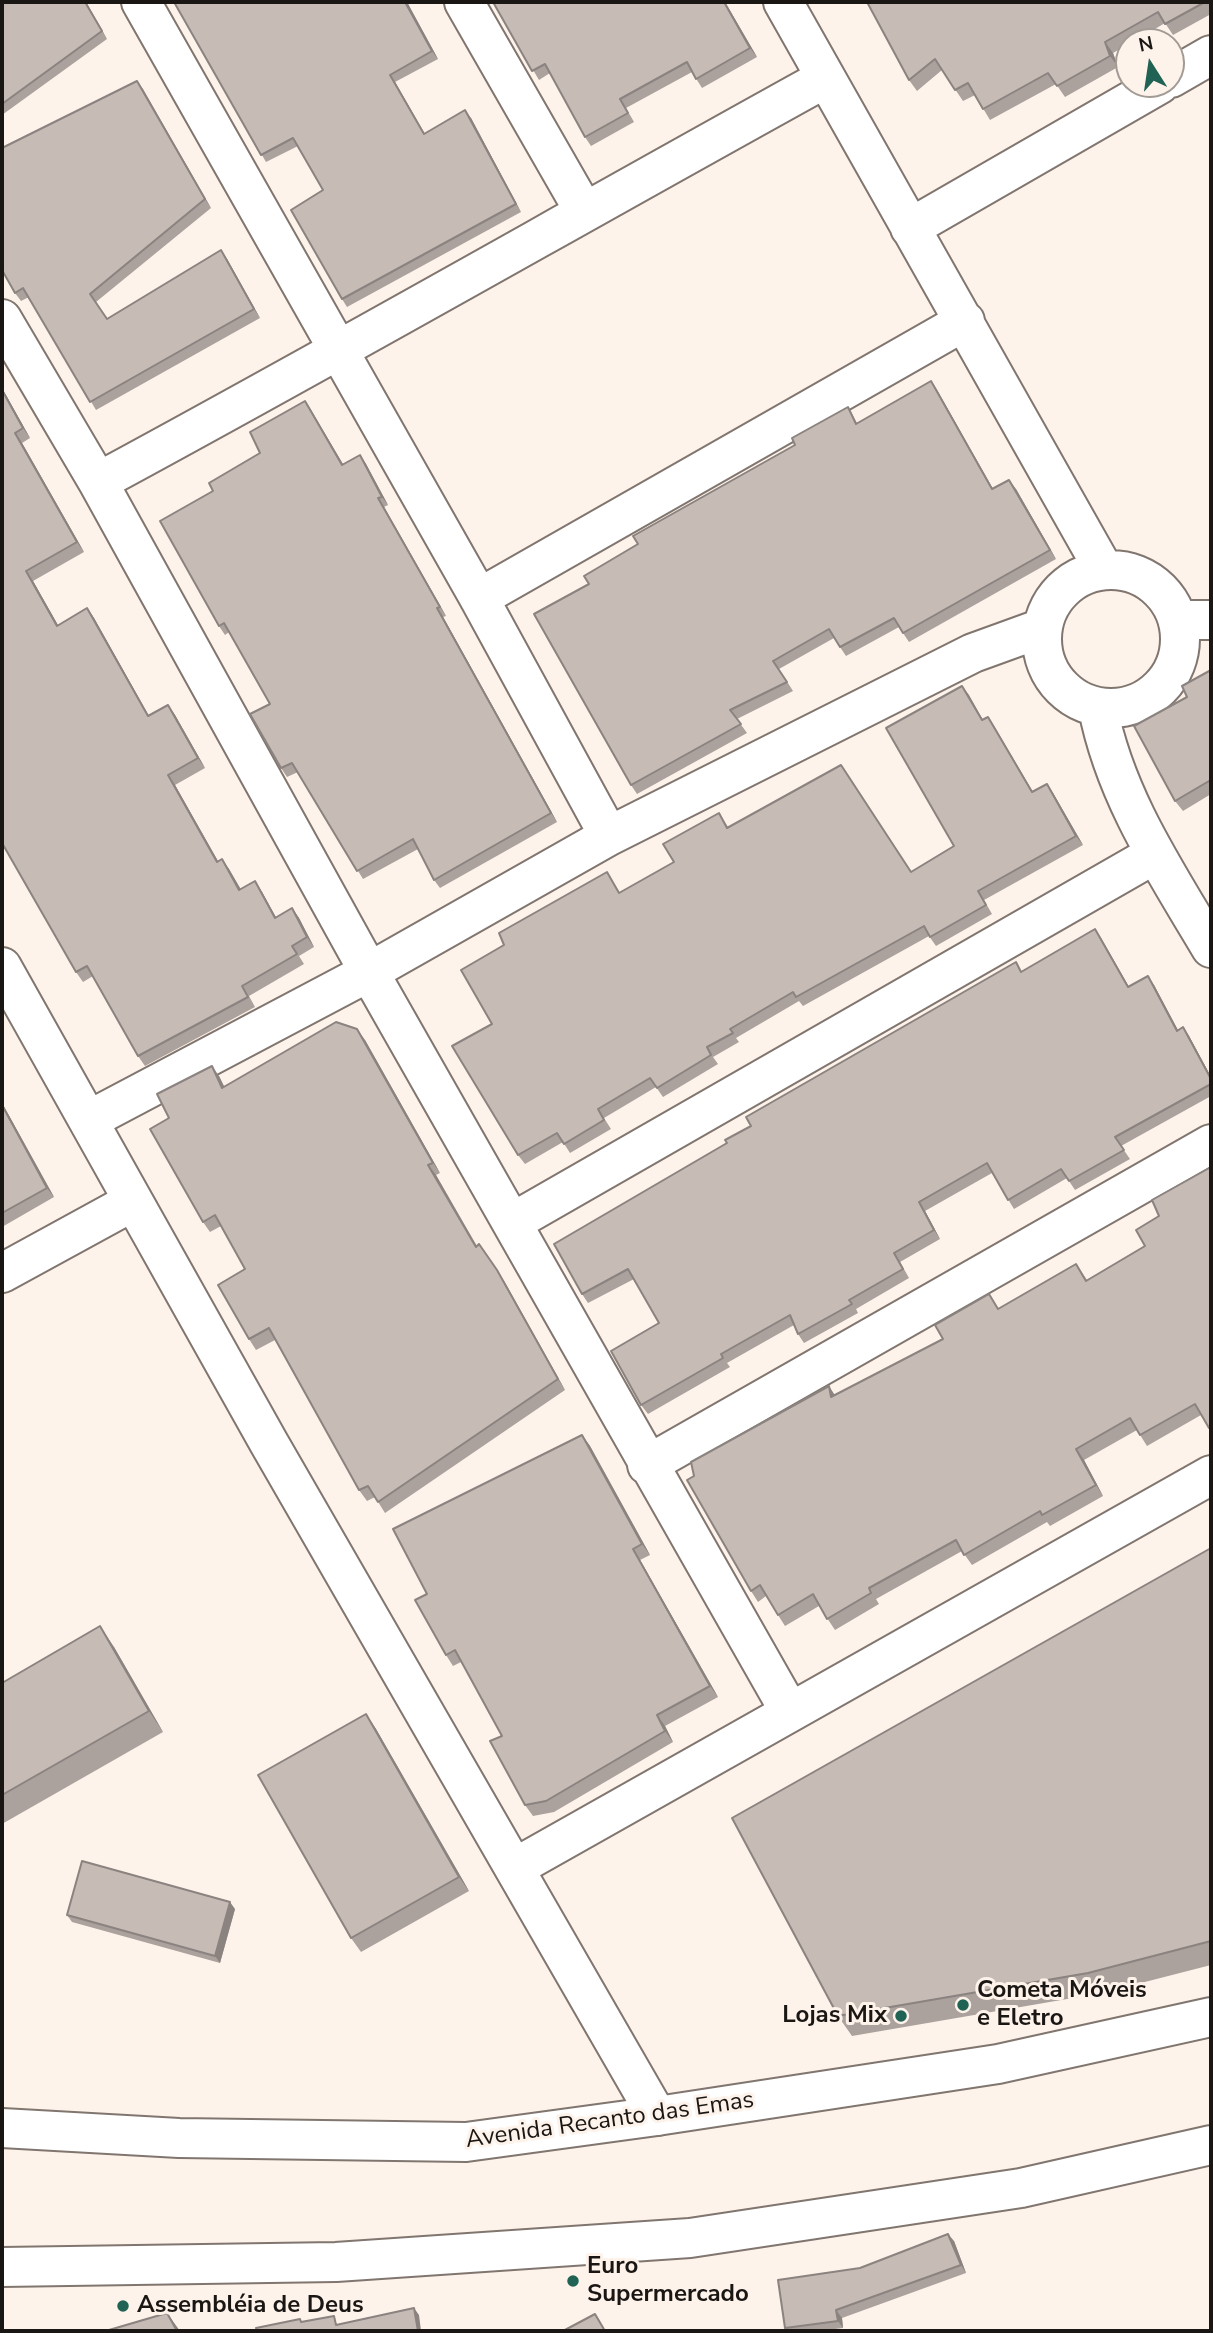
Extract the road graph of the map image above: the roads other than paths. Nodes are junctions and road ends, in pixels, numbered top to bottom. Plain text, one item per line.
1 (141, 2) edge
2 (464, 2) edge
3 (783, 2) edge
4 (1211, 55) edge
5 (1185, 70) edge
6 (824, 79) junction
7 (1136, 98) edge
8 (583, 211) junction
9 (910, 228) junction
10 (2, 319) edge
11 (965, 321) junction
12 (338, 352) junction
13 (97, 482) junction
14 (1104, 570) junction
15 (479, 598) junction
16 (1195, 620) edge
17 (1042, 628) junction
18 (1098, 708) junction
19 (609, 836) junction
20 (1155, 854) junction
21 (1211, 948) edge
22 (2, 967) edge
23 (369, 972) junction
24 (89, 1120) junction
25 (1211, 1144) edge
26 (132, 1202) junction
27 (513, 1222) junction
28 (2, 1273) edge
29 (648, 1465) junction
30 (1211, 1475) edge
31 (790, 1712) junction
32 (516, 1867) junction
33 (1211, 2018) edge
34 (657, 2116) junction
35 (2, 2127) edge
36 (1211, 2145) edge
37 (2, 2267) edge

1 - 12 street
2 - 8 street
3 - 6 street
4 - 5 street
6 - 8 street
6 - 9 street
7 - 9 street
8 - 12 street
9 - 11 street
10 - 13 street
11 - 14 street
11 - 15 street
12 - 13 street
12 - 15 street
13 - 23 street
14 - 16 street
14 - 17 street
15 - 19 street
16 - 18 street
17 - 18 street
17 - 19 street
18 - 20 street
19 - 23 street
20 - 21 street
20 - 27 street
22 - 24 street
23 - 24 street
23 - 27 street
24 - 26 street
25 - 29 street
26 - 28 street
26 - 32 street
27 - 29 street
29 - 31 street
30 - 31 street
31 - 32 street
32 - 34 street
33 - 34 street, Avenida Recanto das Emas
34 - 35 street, Avenida Recanto das Emas
36 - 37 street

